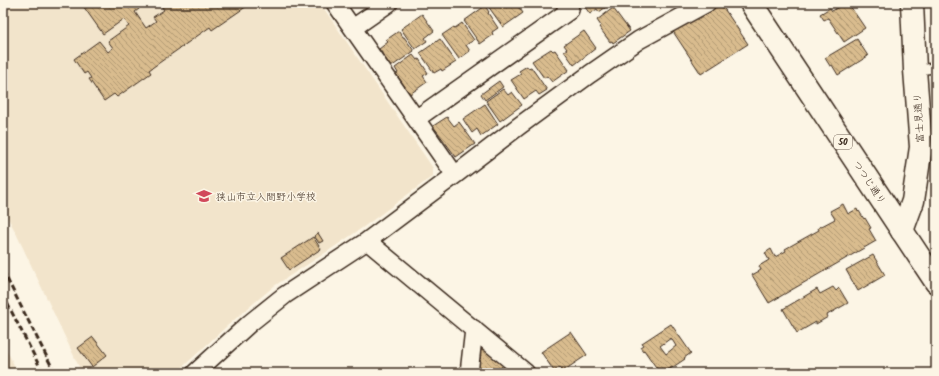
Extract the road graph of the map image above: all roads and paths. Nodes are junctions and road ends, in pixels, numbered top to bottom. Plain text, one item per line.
1 (335, 3) edge
2 (389, 3) edge
3 (565, 3) edge
4 (707, 3) edge
5 (751, 3) edge
6 (912, 3) edge
7 (352, 28) junction
8 (926, 69) edge
9 (416, 119) junction
10 (455, 175) junction
11 (902, 230) junction
12 (367, 241) junction
13 (936, 282) edge
14 (474, 329) junction
15 (195, 373) edge
16 (469, 373) edge
17 (526, 373) edge

1 - 7 street
2 - 7 street
3 - 9 street
4 - 10 street
5 - 11 main road, つつじ通り / 50
6 - 8 main road, 富士見通り
7 - 9 street
8 - 11 main road, 富士見通り
9 - 10 street
10 - 12 street
11 - 13 main road, つつじ通り / 50
12 - 14 street
12 - 15 street
14 - 16 street
14 - 17 street

